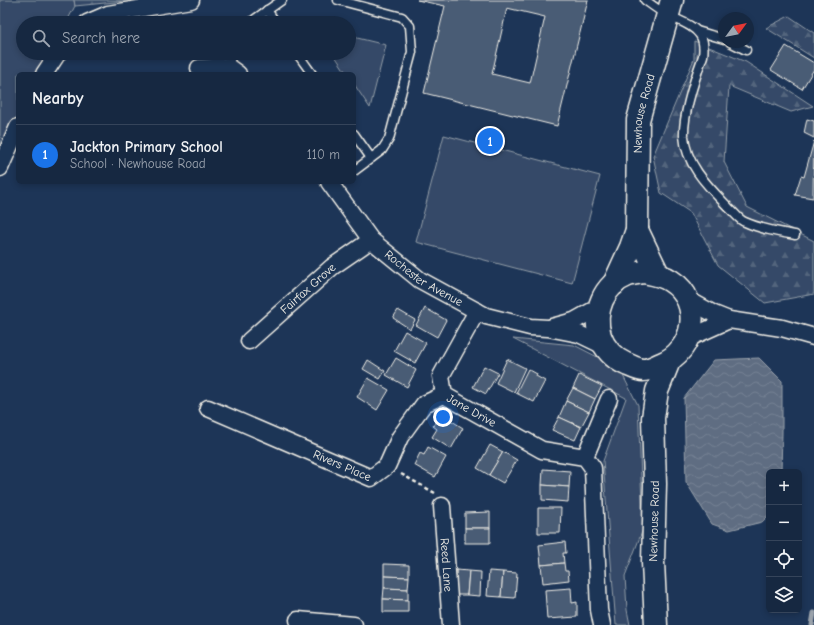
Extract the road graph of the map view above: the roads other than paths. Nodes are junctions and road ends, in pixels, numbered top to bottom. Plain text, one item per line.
1 (191, 0) edge
2 (282, 0) edge
3 (338, 0) edge
4 (645, 0) edge
5 (670, 8) edge
6 (267, 10) junction
7 (103, 16) edge
8 (260, 16) edge
9 (271, 16) edge
10 (697, 31) junction
11 (718, 37) edge
12 (742, 48) edge
13 (746, 50) dead end
14 (53, 60) edge
15 (302, 60) edge
16 (233, 64) edge
17 (199, 68) dead end
18 (45, 72) edge
19 (311, 72) edge
20 (16, 132) edge
21 (356, 137) edge
22 (371, 158) junction
23 (0, 168) edge
24 (356, 169) edge
25 (334, 184) edge
26 (637, 230) junction
27 (795, 234) dead end
28 (371, 240) junction
29 (658, 274) junction
30 (614, 284) junction
31 (687, 300) junction
32 (599, 307) junction
33 (478, 311) junction
34 (729, 320) junction
35 (548, 328) junction
36 (814, 337) edge
37 (689, 338) junction
38 (249, 341) dead end
39 (606, 347) junction
40 (669, 361) junction
41 (629, 365) junction
42 (444, 395) junction
43 (609, 399) dead end
44 (208, 408) dead end
45 (653, 418) junction
46 (585, 457) junction
47 (442, 506) road end
48 (298, 620) dead end
49 (354, 625) edge
50 (451, 625) edge
51 (602, 625) edge
52 (656, 625) edge

1 - 7 street
2 - 6 lane
3 - 22 lane
4 - 5 lane
5 - 10 lane
5 - 26 street, Newhouse Road
6 - 8 lane
6 - 9 lane
10 - 11 lane
10 - 27 lane
12 - 13 lane
14 - 18 street
15 - 19 lane
16 - 17 street
20 - 23 street
21 - 22 lane
22 - 24 lane
25 - 28 street, Rochester Avenue
26 - 29 street, Newhouse Road
26 - 30 street, Newhouse Road
28 - 33 street, Rochester Avenue
28 - 38 street, Fairfax Grove
29 - 30 street
29 - 31 street
30 - 32 street
31 - 34 street
31 - 37 street
32 - 35 street, Rochester Avenue
32 - 39 street
33 - 35 street, Rochester Avenue
33 - 42 street, Jane Drive
34 - 36 street
34 - 37 street
35 - 39 street, Rochester Avenue
37 - 40 street
39 - 41 street
40 - 41 street
40 - 45 street, Newhouse Road
41 - 45 street, Newhouse Road
42 - 44 street, Rivers Place
42 - 46 street, Jane Drive
43 - 46 street
45 - 52 street, Newhouse Road
46 - 51 street
47 - 50 street, Reed Lane
48 - 49 street

